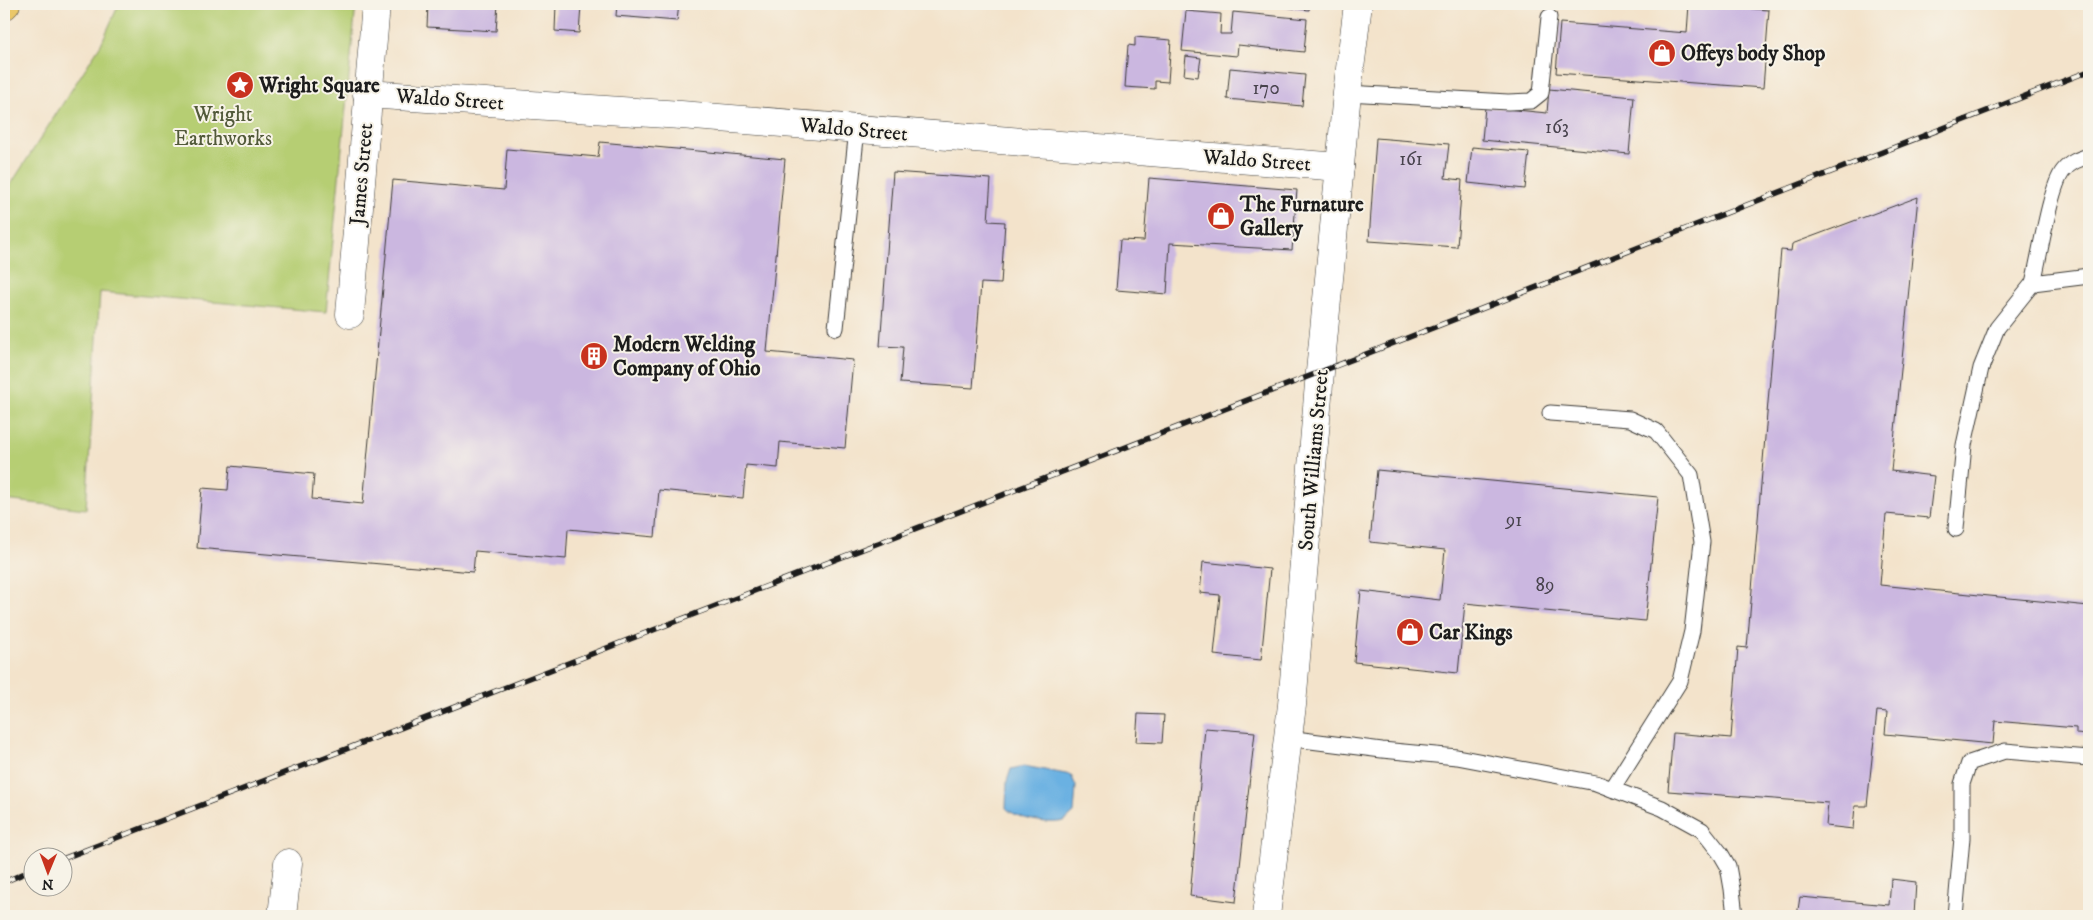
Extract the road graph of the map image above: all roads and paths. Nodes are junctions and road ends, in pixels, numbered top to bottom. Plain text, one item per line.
1 (376, 4) edge
2 (1358, 4) edge
3 (1549, 18) dead end
4 (1347, 93) junction
5 (367, 94) junction
6 (857, 129) junction
7 (2089, 156) edge
8 (1340, 167) junction
9 (2089, 276) edge
10 (2033, 284) junction
11 (350, 314) dead end
12 (836, 328) dead end
13 (1550, 413) dead end
14 (1956, 529) dead end
15 (1287, 738) junction
16 (2089, 758) edge
17 (1612, 789) junction
18 (288, 863) dead end
19 (282, 916) edge
20 (1266, 916) edge
21 (1735, 916) edge
22 (1955, 916) edge

1 - 5 street, James Street
2 - 4 street, South Williams Street
3 - 4 lane
4 - 8 street, South Williams Street
5 - 6 street, Waldo Street
5 - 11 street, James Street
6 - 8 street, Waldo Street
6 - 12 lane
7 - 10 lane
8 - 15 street, South Williams Street
9 - 10 lane
10 - 14 lane
13 - 17 lane
15 - 17 lane
15 - 20 street, South Williams Street
16 - 22 lane
17 - 21 lane
18 - 19 street

